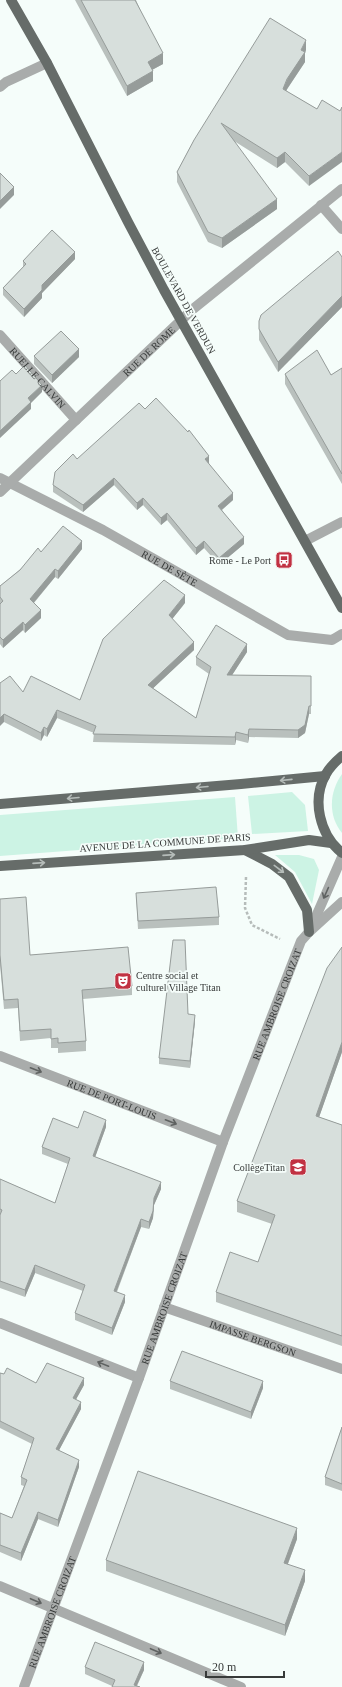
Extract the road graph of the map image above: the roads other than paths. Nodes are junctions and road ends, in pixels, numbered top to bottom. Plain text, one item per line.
1 (11, 0) edge
2 (47, 63) junction
3 (0, 87) edge
4 (342, 189) edge
5 (321, 205) junction
6 (342, 229) edge
7 (181, 320) junction
8 (0, 336) edge
9 (76, 420) junction
10 (0, 478) edge
11 (10, 483) junction
12 (0, 492) edge
13 (342, 522) edge
14 (305, 541) junction
15 (342, 608) edge
16 (342, 634) edge
17 (342, 756) edge
18 (325, 776) junction
19 (0, 804) edge
20 (331, 843) junction
21 (245, 850) junction
22 (342, 853) edge
23 (342, 857) edge
24 (0, 866) edge
25 (342, 902) edge
26 (309, 932) junction
27 (0, 1056) edge
28 (223, 1142) junction
29 (164, 1307) junction
30 (0, 1323) edge
31 (342, 1369) edge
32 (139, 1378) junction
33 (0, 1586) edge
34 (53, 1608) junction
35 (24, 1687) edge
36 (241, 1687) edge

1 - 2 main road, BOULEVARD DE VERDUN
2 - 3 street
2 - 7 main road, BOULEVARD DE VERDUN
4 - 5 street, RUE DE ROME
5 - 6 street
5 - 7 street, RUE DE ROME
7 - 9 street, RUE DE ROME
7 - 14 main road, BOULEVARD DE VERDUN
8 - 9 street, RUELLE CALVIN
9 - 11 street, RUE DE ROME
10 - 11 street, RUE DE SÈTE
11 - 12 street, RUE DE ROME
11 - 16 street, RUE DE SÈTE
13 - 14 street
14 - 15 main road, BOULEVARD DE VERDUN
17 - 18 main road
18 -> 19 main road
18 - 20 main road
20 - 21 main road, AVENUE DE LA COMMUNE DE PARIS
20 - 22 main road
24 -> 21 main road, AVENUE DE LA COMMUNE DE PARIS
21 -> 26 main road
23 -> 26 street, RUE AMBROISE CROIZAT
25 - 26 street, RUE AMBROISE CROIZAT
26 - 28 street, RUE AMBROISE CROIZAT
27 -> 28 street, RUE DE PORT-LOUIS
28 - 29 street, RUE AMBROISE CROIZAT
29 - 31 street, IMPASSE BERGSON
29 - 32 street, RUE AMBROISE CROIZAT
32 -> 30 street
32 - 34 street, RUE AMBROISE CROIZAT
33 -> 34 street
34 - 35 street, RUE AMBROISE CROIZAT
34 -> 36 street

